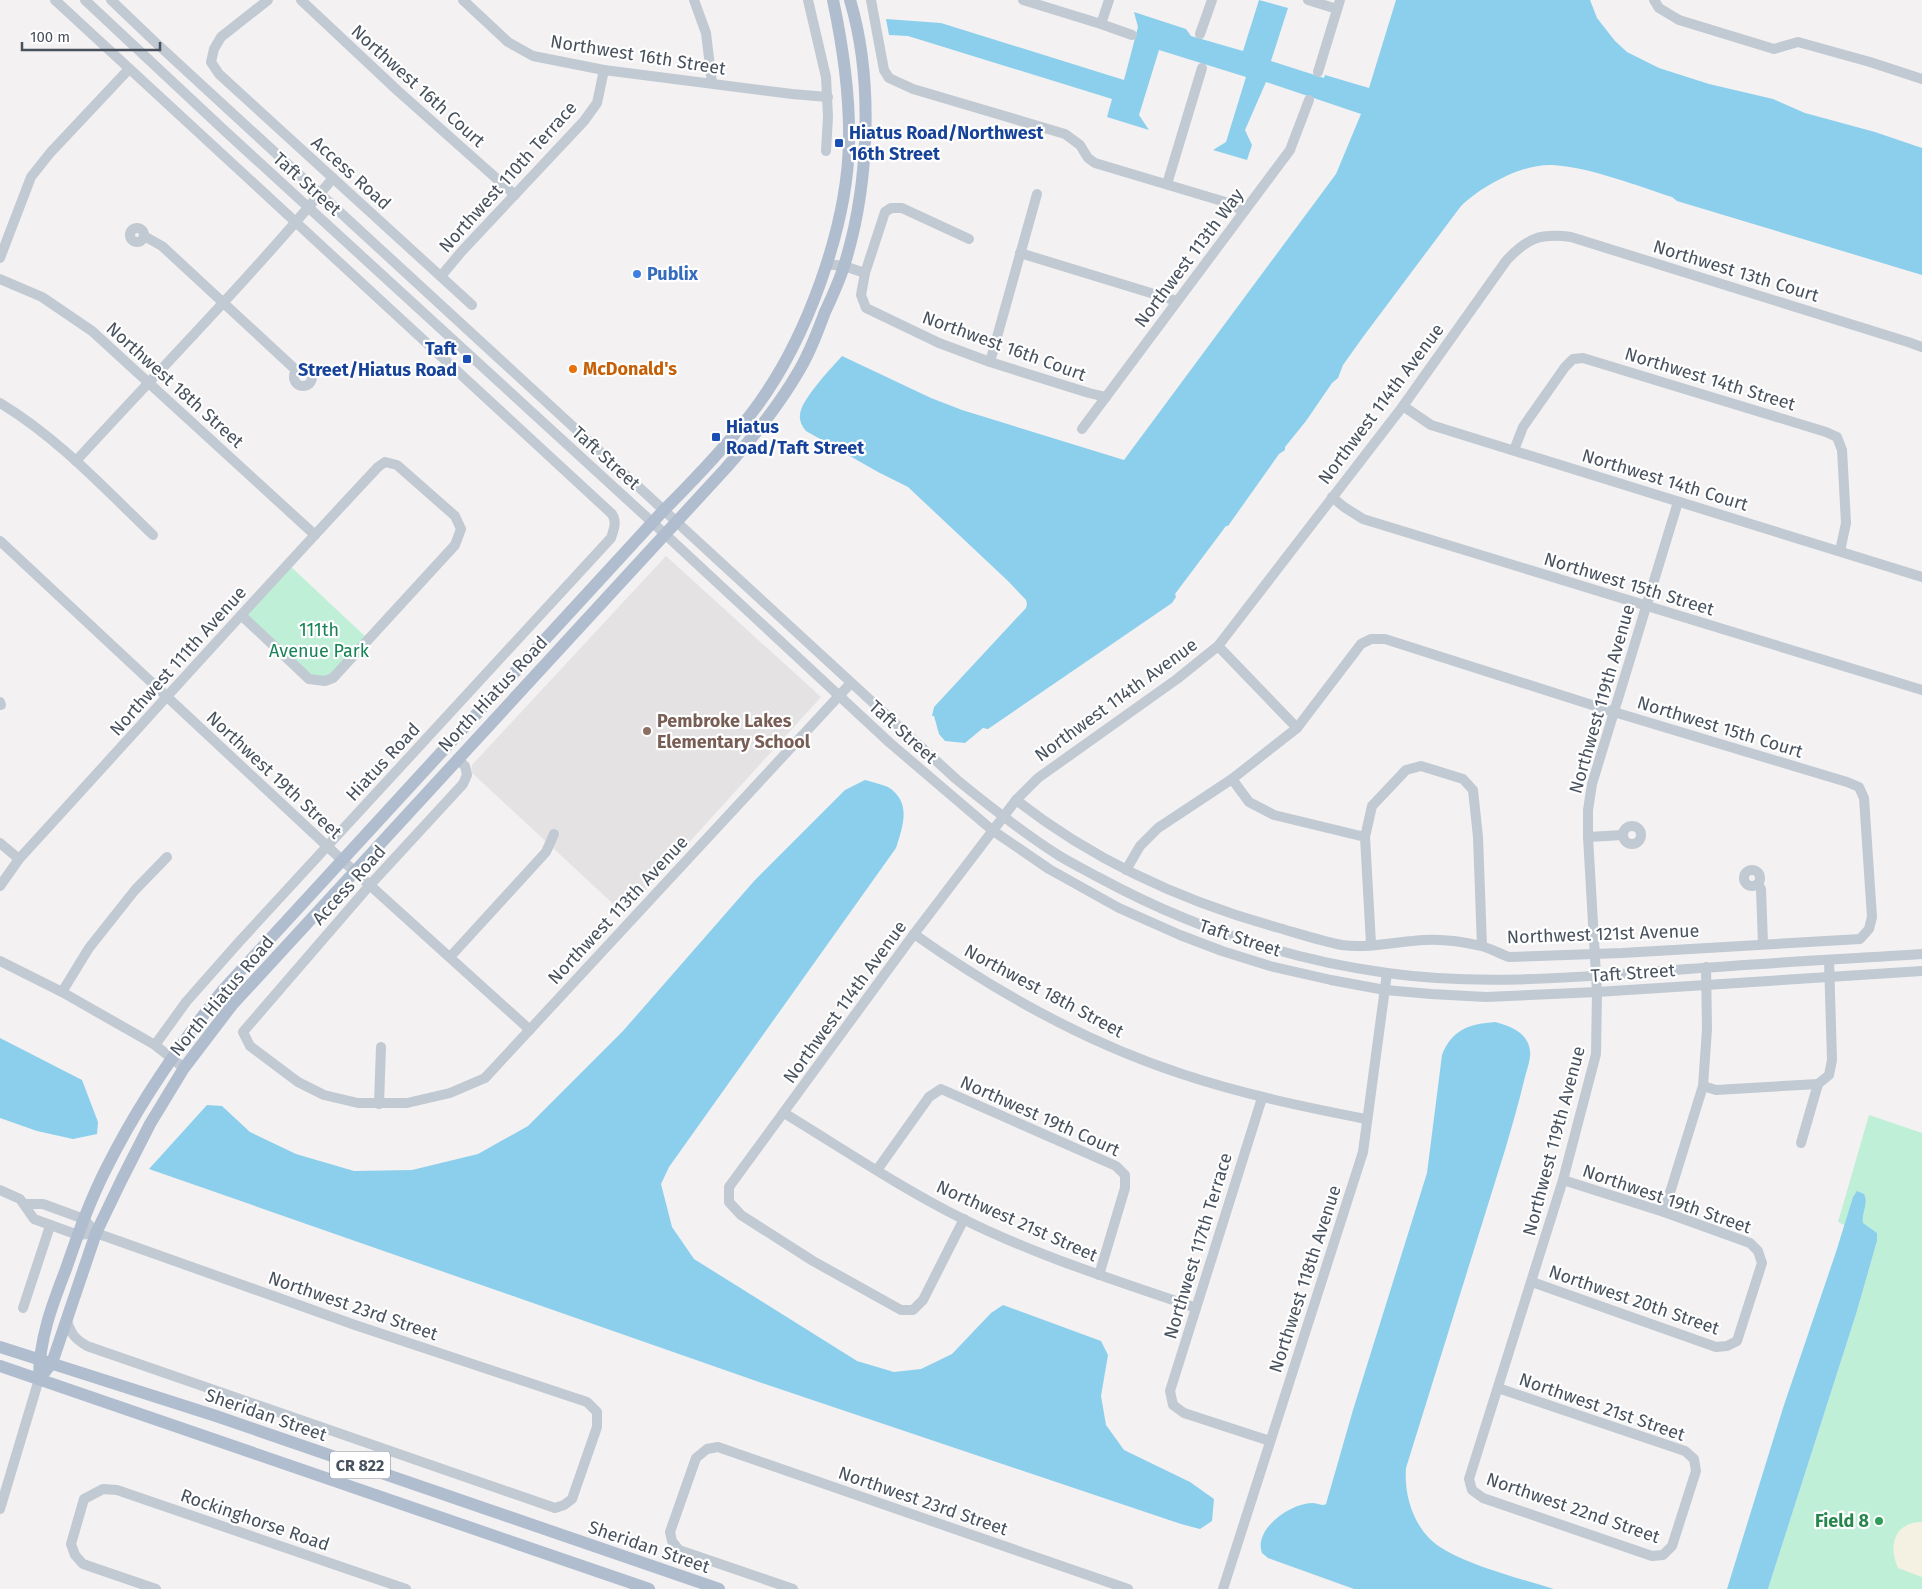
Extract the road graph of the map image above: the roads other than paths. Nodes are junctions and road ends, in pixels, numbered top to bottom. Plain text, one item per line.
1 (55, 0) edge
2 (85, 0) edge
3 (112, 0) edge
4 (268, 0) edge
5 (301, 0) edge
6 (694, 0) edge
7 (808, 0) edge
8 (833, 0) edge
9 (850, 0) edge
10 (871, 0) edge
11 (1023, 0) edge
12 (1109, 0) edge
13 (1212, 0) edge
14 (1308, 0) edge
15 (1654, 0) edge
16 (467, 1) edge
17 (1339, 4) edge
18 (1101, 24) junction
19 (1200, 34) dead end
20 (1132, 35) dead end
21 (1202, 68) dead end
22 (129, 69) junction
23 (604, 70) junction
24 (1318, 72) dead end
25 (1922, 79) edge
26 (712, 83) junction
27 (828, 97) junction
28 (1309, 100) dead end
29 (826, 151) dead end
30 (333, 178) junction
31 (1167, 184) junction
32 (320, 194) junction
33 (1037, 194) dead end
34 (515, 195) junction
35 (309, 208) junction
36 (1243, 212) junction
37 (296, 223) junction
38 (144, 236) dead end
39 (1539, 237) joint
40 (969, 239) dead end
41 (1020, 253) junction
42 (0, 258) edge
43 (826, 264) junction
44 (844, 266) junction
45 (865, 272) junction
46 (441, 276) junction
47 (0, 279) edge
48 (1177, 301) junction
49 (223, 303) junction
50 (472, 305) dead end
51 (1922, 347) edge
52 (487, 348) junction
53 (476, 360) junction
54 (990, 362) junction
55 (297, 371) dead end
56 (148, 382) junction
57 (1106, 397) junction
58 (0, 402) edge
59 (1403, 406) junction
60 (560, 415) junction
61 (548, 427) junction
62 (1082, 429) dead end
63 (1514, 450) junction
64 (76, 461) junction
65 (1332, 497) junction
66 (1678, 502) junction
67 (663, 512) junction
68 (653, 523) junction
69 (675, 523) junction
70 (615, 525) joint
71 (664, 534) junction
72 (153, 535) dead end
73 (315, 535) junction
74 (0, 541) edge
75 (1840, 551) junction
76 (1922, 577) edge
77 (578, 604) junction
78 (1646, 606) junction
79 (241, 615) junction
80 (590, 615) junction
81 (797, 634) junction
82 (786, 646) junction
83 (1218, 646) junction
84 (850, 684) junction
85 (1922, 690) edge
86 (839, 696) junction
87 (167, 698) junction
88 (1614, 712) junction
89 (1297, 728) junction
90 (457, 759) junction
91 (1232, 779) junction
92 (1858, 787) joint
93 (1016, 800) junction
94 (1002, 817) junction
95 (992, 830) junction
96 (554, 834) dead end
97 (1623, 835) dead end
98 (1365, 837) junction
99 (1588, 837) junction
100 (0, 843) edge
101 (327, 846) junction
102 (168, 857) dead end
103 (19, 859) junction
104 (342, 860) junction
105 (1126, 870) junction
106 (354, 872) junction
107 (1758, 884) dead end
108 (0, 886) edge
109 (369, 886) junction
110 (1187, 920) junction
111 (914, 934) junction
112 (1180, 935) junction
113 (1371, 944) junction
114 (1763, 944) junction
115 (1482, 946) junction
116 (1595, 954) junction
117 (1922, 954) edge
118 (450, 957) junction
119 (1829, 960) junction
120 (0, 961) edge
121 (1706, 967) junction
122 (1922, 971) edge
123 (1387, 973) junction
124 (1596, 976) junction
125 (1830, 977) junction
126 (1707, 984) junction
127 (1385, 990) junction
128 (62, 992) junction
129 (1597, 992) junction
130 (530, 1030) junction
131 (155, 1045) junction
132 (381, 1047) dead end
133 (172, 1058) junction
134 (184, 1068) junction
135 (1818, 1084) junction
136 (1703, 1086) junction
137 (1262, 1098) junction
138 (379, 1104) junction
139 (784, 1112) junction
140 (1366, 1119) junction
141 (1801, 1143) dead end
142 (877, 1170) junction
143 (1563, 1180) junction
144 (0, 1190) edge
145 (25, 1204) junction
146 (1664, 1212) junction
147 (84, 1219) junction
148 (964, 1219) junction
149 (50, 1226) junction
150 (96, 1233) junction
151 (78, 1235) junction
152 (1099, 1275) junction
153 (1532, 1282) junction
154 (23, 1308) dead end
155 (1196, 1308) junction
156 (68, 1321) junction
157 (1727, 1346) joint
158 (0, 1347) edge
159 (39, 1359) junction
160 (52, 1363) junction
161 (0, 1366) edge
162 (39, 1378) junction
163 (1498, 1388) junction
164 (1270, 1441) junction
165 (707, 1449) joint
166 (1472, 1490) joint
167 (564, 1506) joint
168 (0, 1509) edge
169 (1663, 1555) joint
170 (156, 1589) edge
171 (406, 1589) edge
172 (649, 1589) edge
173 (719, 1589) edge
174 (793, 1589) edge
175 (1128, 1589) edge
176 (1223, 1589) edge

1 - 22 street, Taft Street
2 - 35 street, Taft Street
3 - 32 street, Taft Street
4 - 30 street, Access Road
5 - 34 street, Northwest 16th Court
6 - 26 street
7 - 27 street
8 - 43 main road, North Hiatus Road
9 - 44 main road, North Hiatus Road
10 - 31 street
11 - 18 street
12 - 18 street
13 - 19 street
14 - 17 street
15 - 25 street
16 - 23 street, Northwest 16th Street
17 - 24 street
18 - 20 street
21 - 31 street
22 - 37 street, Taft Street
22 - 42 street
23 - 26 street, Northwest 16th Street
23 - 34 street, Northwest 110th Terrace
26 - 27 street, Northwest 16th Street
27 - 29 street
28 - 36 street, Northwest 113th Way
30 - 32 street
30 - 46 street, Access Road
31 - 36 street
32 - 35 street
32 - 52 street, Taft Street
33 - 41 street
34 - 46 street, Northwest 110th Terrace
35 - 37 street
35 - 53 street, Taft Street
36 - 48 street, Northwest 113th Way
37 - 49 street
37 - 70 street, Taft Street
38 - 49 street
39 - 51 street, Northwest 13th Court
39 - 59 street, Northwest 114th Avenue
40 - 45 street
41 - 48 street
41 - 54 street
43 - 44 street
43 - 67 main road, North Hiatus Road
44 - 45 street
44 - 69 main road, North Hiatus Road
45 - 54 street, Northwest 16th Court
46 - 50 street, Access Road
47 - 56 street, Northwest 18th Street
48 - 57 street, Northwest 113th Way
49 - 55 street
49 - 56 street
52 - 53 street
52 - 60 street, Taft Street
53 - 61 street, Taft Street
54 - 57 street, Northwest 16th Court
56 - 64 street
56 - 73 street, Northwest 18th Street
57 - 62 street, Northwest 113th Way
58 - 64 street
59 - 63 street, Northwest 14th Court
59 - 65 street, Northwest 114th Avenue
60 - 61 street
60 - 67 street, Taft Street
61 - 68 street, Taft Street
63 - 66 street, Northwest 14th Court
63 - 75 street, Northwest 14th Street
64 - 72 street
65 - 78 street, Northwest 15th Street
65 - 83 street, Northwest 114th Avenue
66 - 75 street, Northwest 14th Court
66 - 78 street, Northwest 119th Avenue
67 - 68 main road, North Hiatus Road
67 - 69 street, Taft Street
68 - 71 street, Taft Street
68 - 77 main road, North Hiatus Road
69 - 71 main road, North Hiatus Road
69 - 81 street, Taft Street
70 - 101 street, Hiatus Road
71 - 80 main road, North Hiatus Road
71 - 82 street, Taft Street
73 - 79 street, Northwest 111th Avenue
73 - 79 street, Northwest 111th Avenue
74 - 87 street, Northwest 19th Street
75 - 76 street, Northwest 14th Court
77 - 80 main road
77 - 104 main road, North Hiatus Road
78 - 85 street, Northwest 15th Street
78 - 88 street, Northwest 119th Avenue
79 - 87 street, Northwest 111th Avenue
80 - 90 main road, North Hiatus Road
81 - 82 street
81 - 84 street, Taft Street
82 - 86 street, Taft Street
83 - 89 street
83 - 93 street, Northwest 114th Avenue
84 - 86 street, Northwest 113th Avenue
84 - 94 street, Taft Street
86 - 95 street, Taft Street
86 - 130 street, Northwest 113th Avenue
87 - 101 street, Northwest 19th Street
87 - 103 street, Northwest 111th Avenue
88 - 89 street, Northwest 15th Court
88 - 92 street, Northwest 15th Court
88 - 99 street, Northwest 119th Avenue
89 - 91 street
90 - 106 main road, North Hiatus Road
90 - 109 street, Access Road
91 - 98 street
91 - 105 street
92 - 114 street, Northwest 121st Avenue
93 - 94 street, Northwest 114th Avenue
93 - 105 street, Northwest 121st Avenue
94 - 95 street, Northwest 114th Avenue
94 - 110 street, Taft Street
95 - 111 street, Northwest 114th Avenue
95 - 112 street, Taft Street
96 - 118 street
97 - 99 street
98 - 113 street
98 - 115 street
99 - 116 street, Northwest 119th Avenue
100 - 103 street
101 - 104 street, Northwest 19th Street
101 - 131 street, Hiatus Road
102 - 128 street
103 - 108 street, Northwest 111th Avenue
104 - 106 street, Northwest 19th Street
104 - 133 main road, North Hiatus Road
105 - 113 street, Northwest 121st Avenue
106 - 109 street, Northwest 19th Street
106 - 134 main road, North Hiatus Road
107 - 114 street
109 - 118 street, Northwest 19th Street
109 - 138 street, Access Road
110 - 112 street
110 - 123 street, Taft Street
111 - 137 street, Northwest 18th Street
111 - 139 street, Northwest 114th Avenue
112 - 127 street, Taft Street
113 - 115 street, Northwest 121st Avenue
114 - 116 street, Northwest 121st Avenue
115 - 116 street, Northwest 121st Avenue
116 - 124 street, Northwest 119th Avenue
117 - 119 street, Taft Street
118 - 130 street, Northwest 19th Street
119 - 121 street, Taft Street
119 - 125 street
120 - 128 street
121 - 124 street, Taft Street
121 - 126 street
122 - 125 street, Taft Street
123 - 124 street, Taft Street
123 - 127 street, Northwest 118th Avenue
124 - 129 street, Northwest 119th Avenue
125 - 126 street, Taft Street
125 - 135 street
126 - 129 street, Taft Street
126 - 136 street
127 - 129 street, Taft Street
127 - 140 street, Northwest 118th Avenue
128 - 131 street
129 - 143 street, Northwest 119th Avenue
130 - 138 street, Northwest 113th Avenue
131 - 133 street
132 - 138 street
133 - 134 street
133 - 147 main road, North Hiatus Road
134 - 150 main road, North Hiatus Road
135 - 136 street
135 - 141 street
136 - 146 street
137 - 140 street, Northwest 18th Street
137 - 155 street, Northwest 117th Terrace
139 - 142 street, Northwest 21st Street
139 - 148 street, Northwest 114th Avenue
140 - 164 street, Northwest 118th Avenue
142 - 148 street, Northwest 21st Street
142 - 152 street, Northwest 19th Court
143 - 146 street, Northwest 19th Street
143 - 153 street, Northwest 119th Avenue
144 - 145 street
145 - 147 street
145 - 149 street
146 - 157 street, Northwest 19th Street
147 - 150 street
147 - 151 main road, North Hiatus Road
148 - 152 street, Northwest 21st Street
149 - 151 street
149 - 154 street
150 - 151 street
150 - 156 main road, North Hiatus Road
150 - 167 street, Northwest 23rd Street
151 - 159 main road, North Hiatus Road
152 - 155 street, Northwest 21st Street
153 - 157 street, Northwest 20th Street
153 - 163 street, Northwest 119th Avenue
155 - 164 street, Northwest 117th Terrace
156 - 160 main road, North Hiatus Road
156 - 167 street, Sheridan Street
158 - 159 main road, Sheridan Street / CR 822
159 - 160 main road, Sheridan Street / CR 822
159 - 162 main road, North Hiatus Road
160 - 162 main road, North Hiatus Road
160 - 173 main road, Sheridan Street / CR 822
161 - 162 main road, CR 822
162 - 168 street, North Hiatus Road
162 - 172 main road, CR 822
163 - 166 street, Northwest 119th Avenue
163 - 169 street, Northwest 21st Street
164 - 176 street, Northwest 118th Avenue
165 - 174 street, Sheridan Street
165 - 175 street, Northwest 23rd Street
166 - 169 street, Northwest 22nd Street
170 - 171 street, Rockinghorse Road

